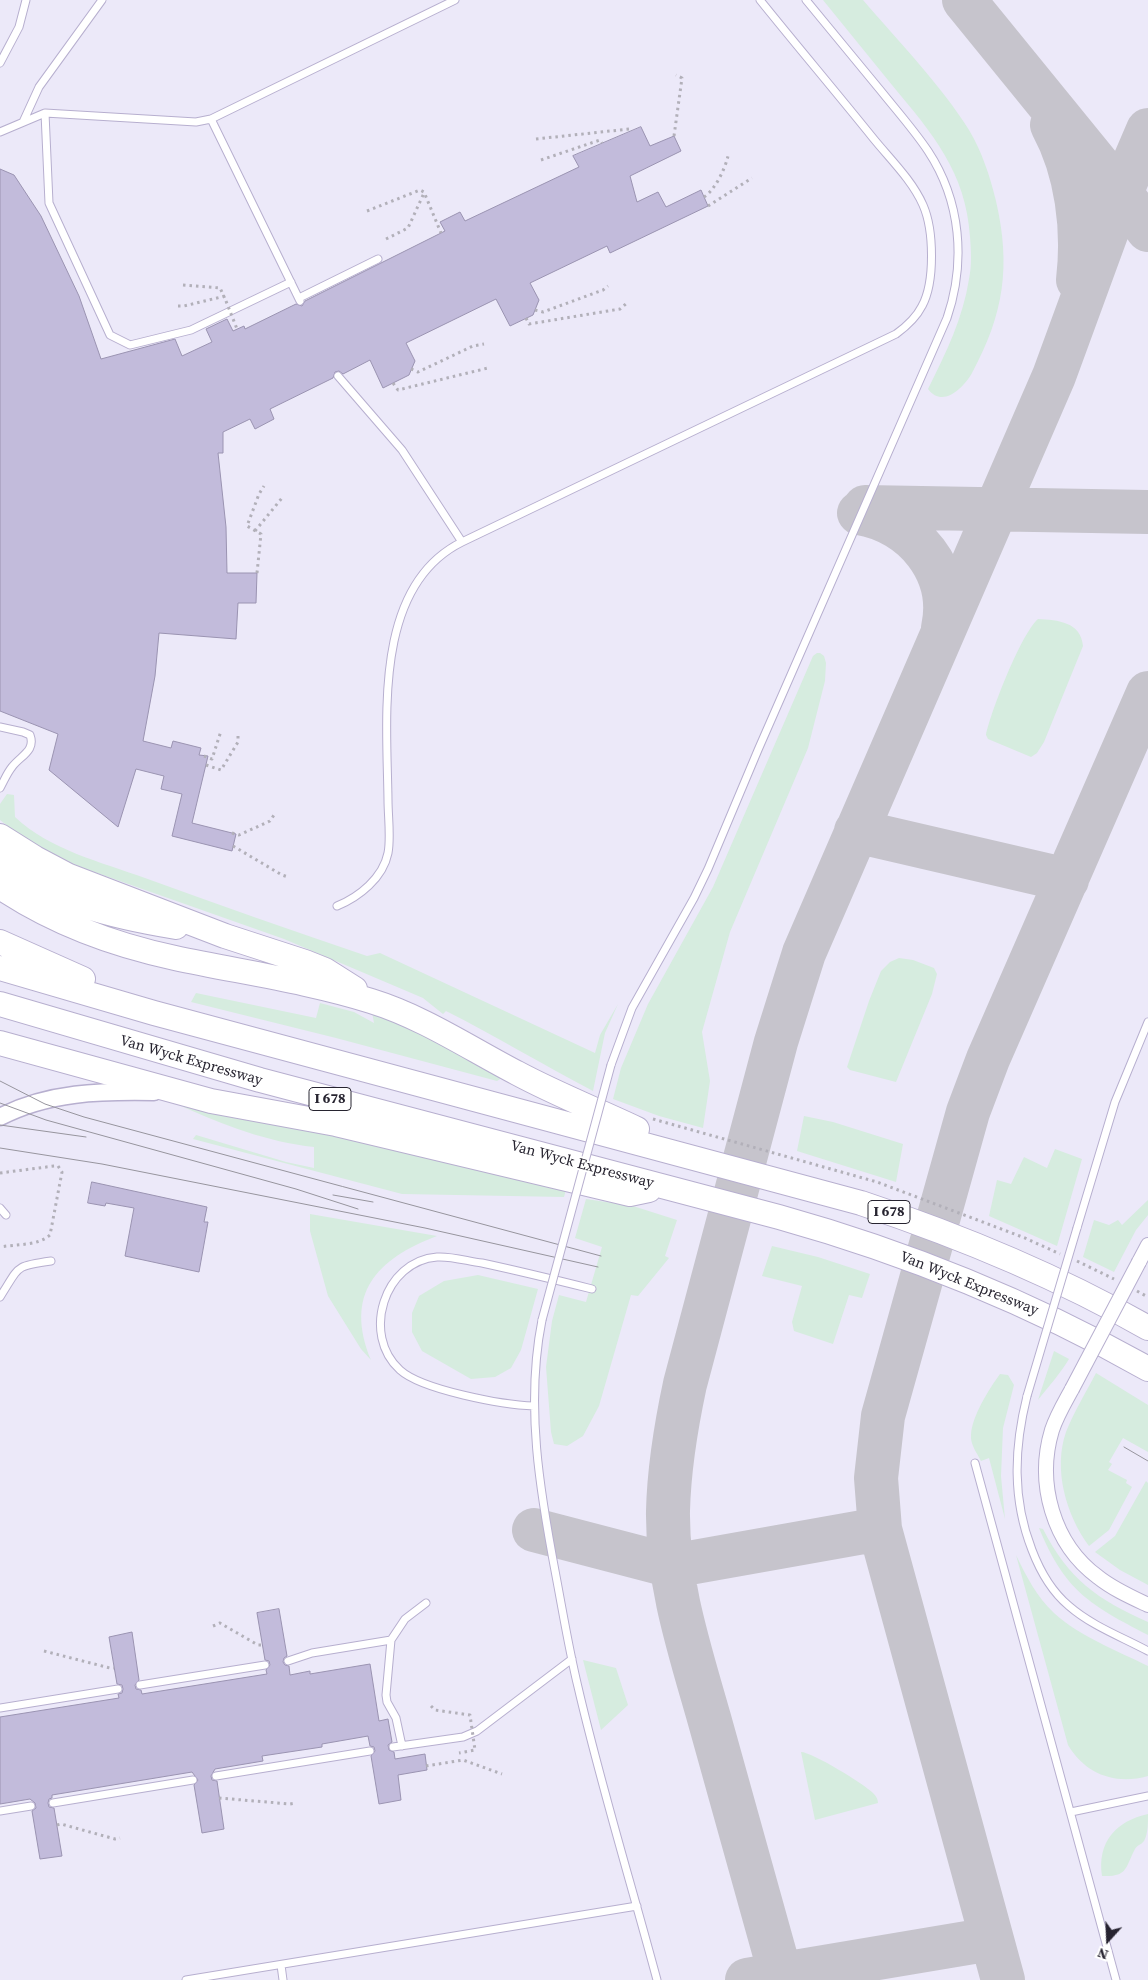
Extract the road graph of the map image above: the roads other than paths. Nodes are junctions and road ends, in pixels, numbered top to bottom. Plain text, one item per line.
1 (26, 0) edge
2 (102, 0) edge
3 (455, 0) edge
4 (760, 0) edge
5 (806, 0) edge
6 (0, 63) edge
7 (46, 112) junction
8 (211, 119) junction
9 (23, 122) junction
10 (0, 132) edge
11 (378, 259) dead end
12 (291, 282) junction
13 (338, 376) dead end
14 (462, 542) junction
15 (0, 726) edge
16 (0, 788) edge
17 (0, 836) edge
18 (0, 862) edge
19 (0, 887) edge
20 (337, 906) dead end
21 (225, 936) junction
22 (0, 942) edge
23 (0, 968) edge
24 (372, 1001) junction
25 (0, 1004) edge
26 (154, 1013) junction
27 (1148, 1022) edge
28 (0, 1043) edge
29 (177, 1093) junction
30 (0, 1116) edge
31 (687, 1155) junction
32 (663, 1186) junction
33 (0, 1208) edge
34 (6, 1215) dead end
35 (1148, 1245) edge
36 (51, 1261) dead end
37 (592, 1289) dead end
38 (1082, 1293) junction
39 (0, 1296) edge
40 (1148, 1317) edge
41 (1148, 1328) edge
42 (1146, 1370) edge
43 (534, 1406) junction
44 (975, 1463) dead end
45 (426, 1603) dead end
46 (1148, 1605) edge
47 (391, 1640) junction
48 (1148, 1652) edge
49 (572, 1659) junction
50 (288, 1662) dead end
51 (266, 1666) dead end
52 (140, 1685) dead end
53 (118, 1689) dead end
54 (0, 1708) edge
55 (402, 1746) junction
56 (393, 1747) dead end
57 (370, 1751) dead end
58 (216, 1776) dead end
59 (193, 1780) dead end
60 (1148, 1796) edge
61 (53, 1803) dead end
62 (31, 1806) dead end
63 (0, 1811) edge
64 (1071, 1812) junction
65 (637, 1906) junction
66 (281, 1965) junction
67 (186, 1980) edge
68 (283, 1980) edge
69 (658, 1980) edge
70 (1116, 1980) edge

1 - 6 lane
2 - 9 lane
3 - 8 lane
4 - 14 lane
5 - 43 lane, bridge
7 - 8 lane
7 - 9 lane
7 - 12 lane
8 - 12 lane
9 - 10 lane
11 - 12 lane
13 - 14 lane
14 - 20 lane
15 - 16 lane
17 - 21 highway
18 - 21 highway
19 - 24 highway
21 - 24 highway
22 - 26 highway
23 - 26 highway, I 678
24 - 31 highway
25 - 32 highway, Van Wyck Expressway / I 678
26 - 31 highway, I 678
27 - 48 lane, bridge
28 - 29 highway
29 - 30 street
29 - 32 highway
31 - 38 highway, I 678
32 - 42 highway, Van Wyck Expressway / I 678
33 - 34 lane
35 - 46 street, bridge
36 - 39 lane
37 - 43 lane
38 - 40 highway
38 - 41 highway, I 678
43 - 49 lane
44 - 64 lane
45 - 47 lane
47 - 50 lane
47 - 55 lane
49 - 55 lane
49 - 65 lane
51 - 52 lane
53 - 54 lane
55 - 56 lane
57 - 58 lane
59 - 61 lane
60 - 64 lane
62 - 63 lane
64 - 70 lane
65 - 66 lane
65 - 69 lane
66 - 67 lane
66 - 68 lane

